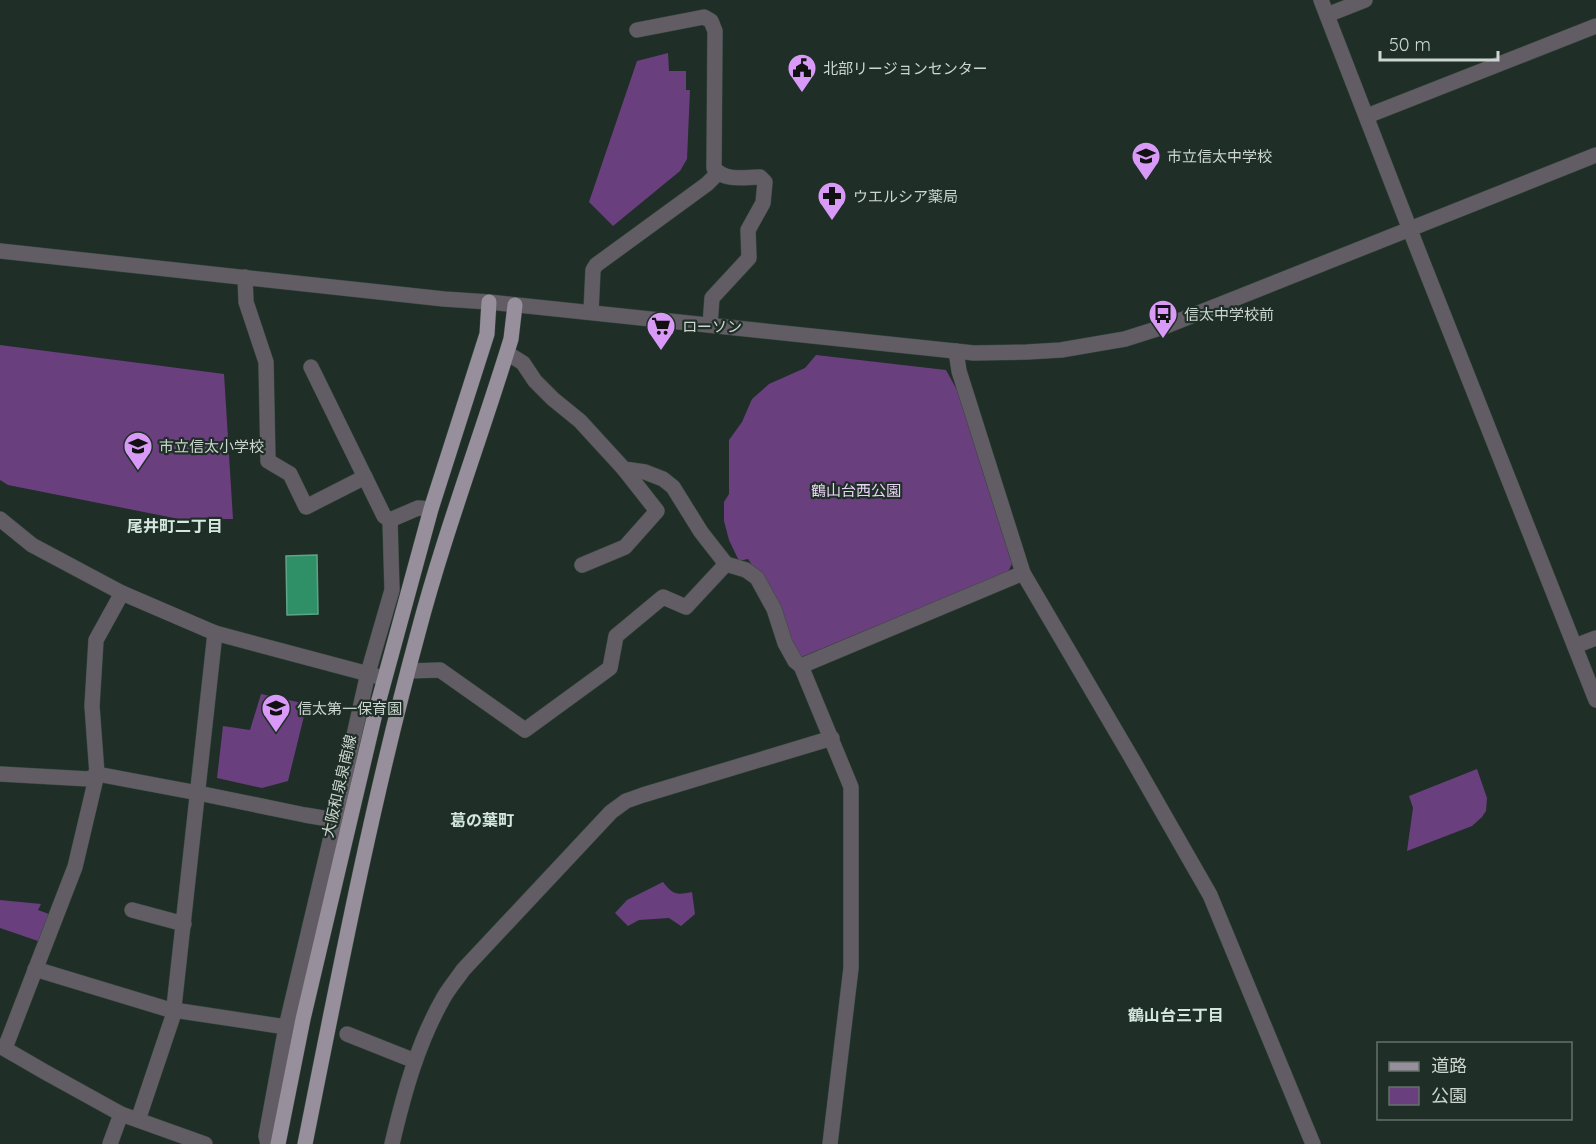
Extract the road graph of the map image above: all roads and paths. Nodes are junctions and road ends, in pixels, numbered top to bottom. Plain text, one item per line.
1 (1321, 0) edge
2 (1365, 0) edge
3 (1327, 15) junction
4 (1596, 26) edge
5 (638, 30) dead end
6 (1367, 116) junction
7 (1596, 155) edge
8 (718, 173) junction
9 (1410, 230) junction
10 (0, 251) edge
11 (245, 278) junction
12 (489, 302) junction
13 (515, 305) junction
14 (591, 312) junction
15 (710, 325) junction
16 (956, 351) junction
17 (507, 353) junction
18 (311, 367) dead end
19 (624, 470) junction
20 (365, 477) junction
21 (431, 509) junction
22 (0, 519) edge
23 (390, 520) junction
24 (726, 564) junction
25 (582, 565) dead end
26 (1023, 573) junction
27 (122, 593) junction
28 (215, 633) junction
29 (1596, 638) edge
30 (1575, 646) junction
31 (801, 666) junction
32 (408, 671) junction
33 (368, 673) junction
34 (387, 674) junction
35 (1596, 700) edge
36 (832, 738) junction
37 (0, 774) edge
38 (97, 774) junction
39 (198, 793) junction
40 (335, 820) junction
41 (132, 910) dead end
42 (184, 924) junction
43 (35, 969) junction
44 (174, 1010) junction
45 (286, 1027) junction
46 (347, 1034) dead end
47 (2, 1047) edge
48 (415, 1061) junction
49 (121, 1114) junction
50 (138, 1120) junction
51 (110, 1144) edge
52 (205, 1144) edge
53 (268, 1144) edge
54 (278, 1144) edge
55 (305, 1144) edge
56 (392, 1144) edge
57 (830, 1144) edge
58 (1313, 1144) edge

1 - 3 street
2 - 3 street
3 - 6 street
4 - 6 street
5 - 8 street
6 - 9 street
7 - 9 street
8 - 14 street
8 - 15 street
9 - 16 street
9 - 30 street
10 - 11 street
11 - 12 street
11 - 20 street
12 - 13 street
12 - 21 main road, 大阪和泉泉南線
13 - 14 street
13 - 17 main road
14 - 15 street
15 - 16 street
16 - 26 street
17 - 19 street
17 - 32 main road
18 - 20 street
19 - 24 street
19 - 25 street
20 - 23 street
21 - 23 street
21 - 34 main road, 大阪和泉泉南線
22 - 27 street
23 - 33 street
24 - 31 street
24 - 32 street
26 - 31 street
26 - 58 street
27 - 28 street
27 - 38 street
28 - 33 street
28 - 39 street
29 - 30 street
30 - 35 street
31 - 36 street
32 - 55 main road
33 - 34 street
33 - 40 street
34 - 54 main road, 大阪和泉泉南線
36 - 48 street
36 - 57 street
37 - 38 street
38 - 39 street
38 - 43 street
39 - 40 street
39 - 42 street
40 - 45 street
41 - 42 street
42 - 44 street
43 - 44 street
43 - 47 street
44 - 45 street
44 - 50 street
45 - 53 street
46 - 48 street
47 - 49 street
48 - 56 street
49 - 50 street
49 - 51 street
50 - 52 street

